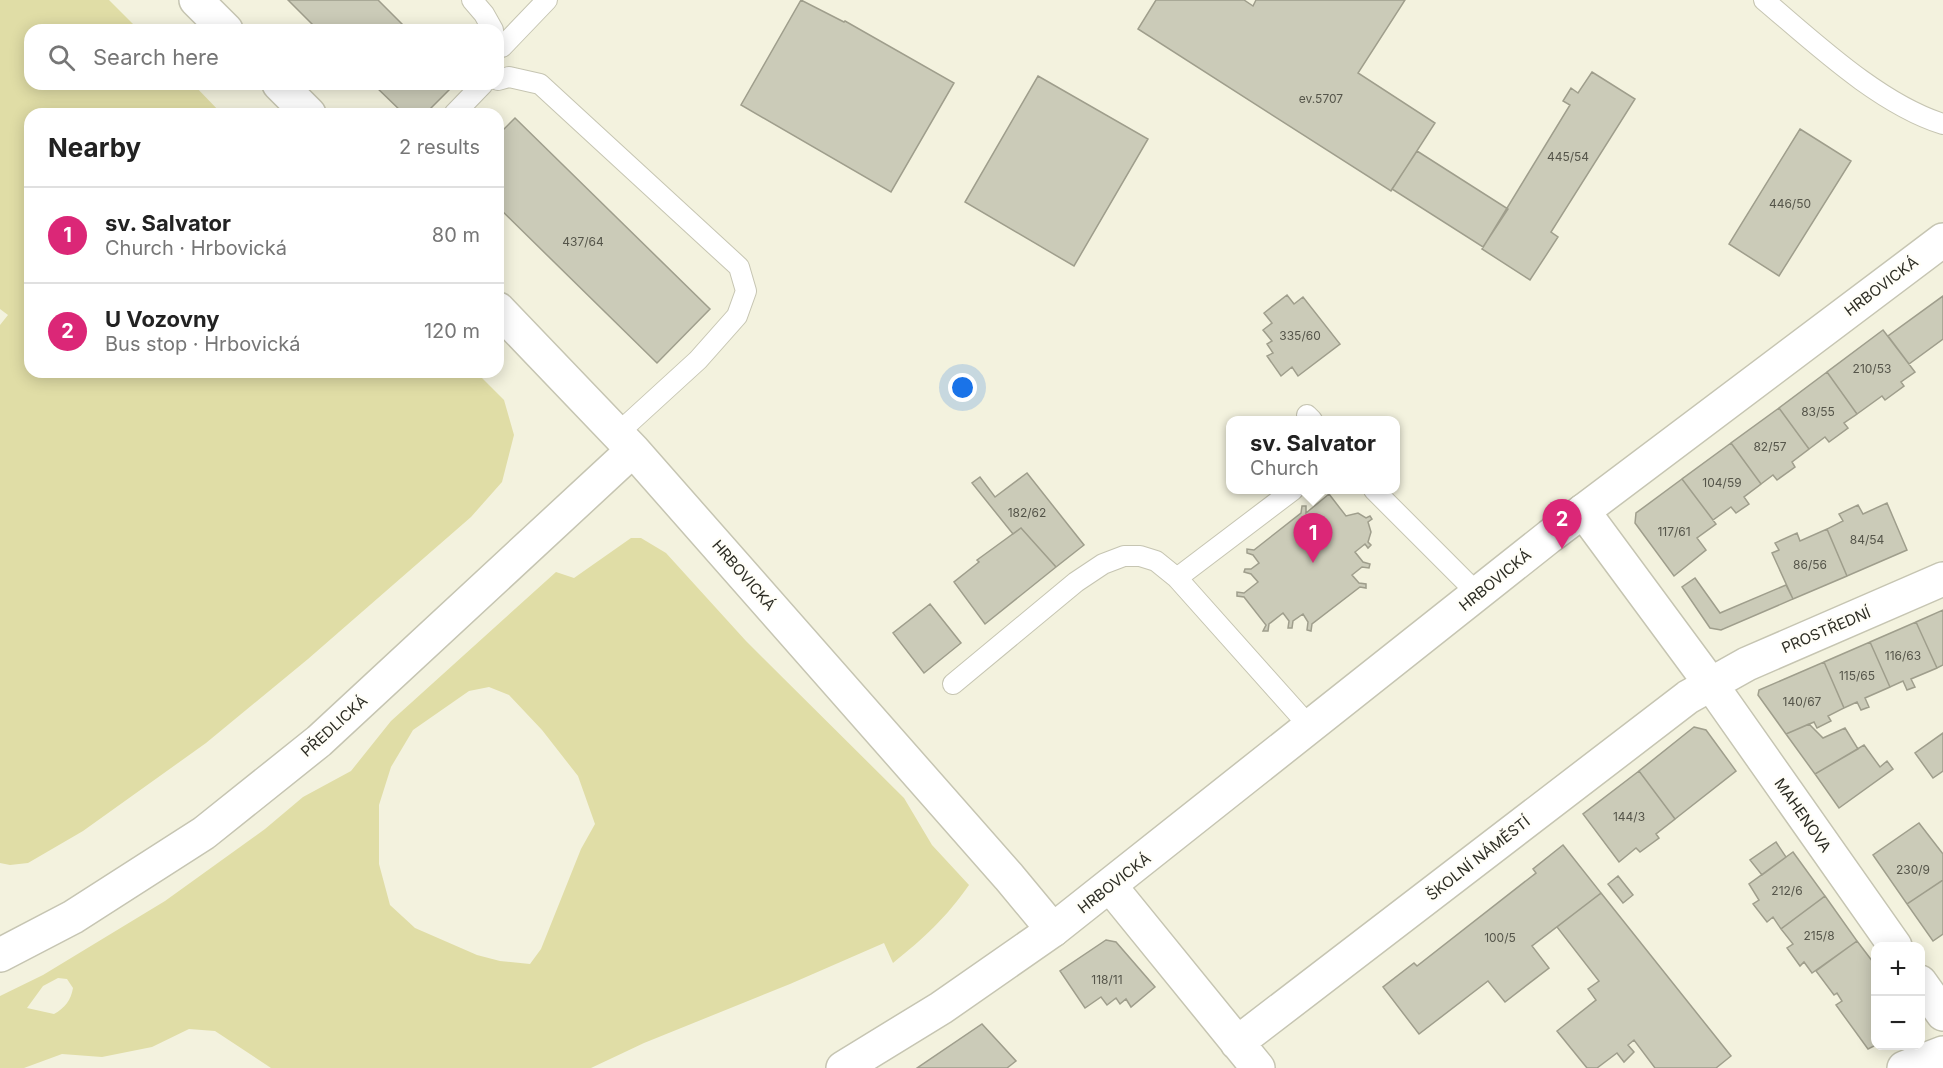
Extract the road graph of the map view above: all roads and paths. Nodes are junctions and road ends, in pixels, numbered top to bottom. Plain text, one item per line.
1 (196, 0) edge
2 (472, 0) edge
3 (547, 0) edge
4 (1764, 0) edge
5 (220, 24) edge
6 (490, 24) edge
7 (504, 34) edge
8 (504, 78) edge
9 (285, 90) edge
10 (477, 90) edge
11 (303, 108) edge
12 (460, 108) edge
13 (1943, 124) edge
14 (1943, 240) edge
15 (504, 315) edge
16 (625, 442) junction
17 (1286, 494) edge
18 (1379, 494) edge
19 (1583, 511) junction
20 (1177, 578) junction
21 (1943, 579) edge
22 (1478, 594) junction
23 (1710, 683) junction
24 (953, 684) dead end
25 (1311, 727) junction
26 (1110, 886) junction
27 (1053, 930) junction
28 (1892, 942) edge
29 (0, 955) edge
30 (1925, 989) edge
31 (1943, 1014) edge
32 (1237, 1043) junction
33 (1943, 1053) edge
34 (843, 1068) edge
35 (1258, 1068) edge
36 (1904, 1068) edge

1 - 5 street
2 - 6 lane
3 - 7 lane
4 - 13 lane
8 - 16 lane
9 - 11 street
10 - 12 lane
14 - 19 street, HRBOVICKÁ
15 - 16 street, HRBOVICKÁ
16 - 27 street, HRBOVICKÁ
16 - 29 street, PŘEDLICKÁ
17 - 20 lane
18 - 22 lane
19 - 22 street, HRBOVICKÁ
19 - 23 street
20 - 24 lane
20 - 25 lane
21 - 23 street, PROSTŘEDNÍ
22 - 25 street, HRBOVICKÁ
23 - 28 street, MAHENOVA
23 - 32 street, ŠKOLNÍ NÁMĚSTÍ
25 - 26 street, HRBOVICKÁ
26 - 27 street, HRBOVICKÁ
26 - 32 street
27 - 34 street, HRBOVICKÁ
30 - 31 street
32 - 35 street
33 - 36 street

